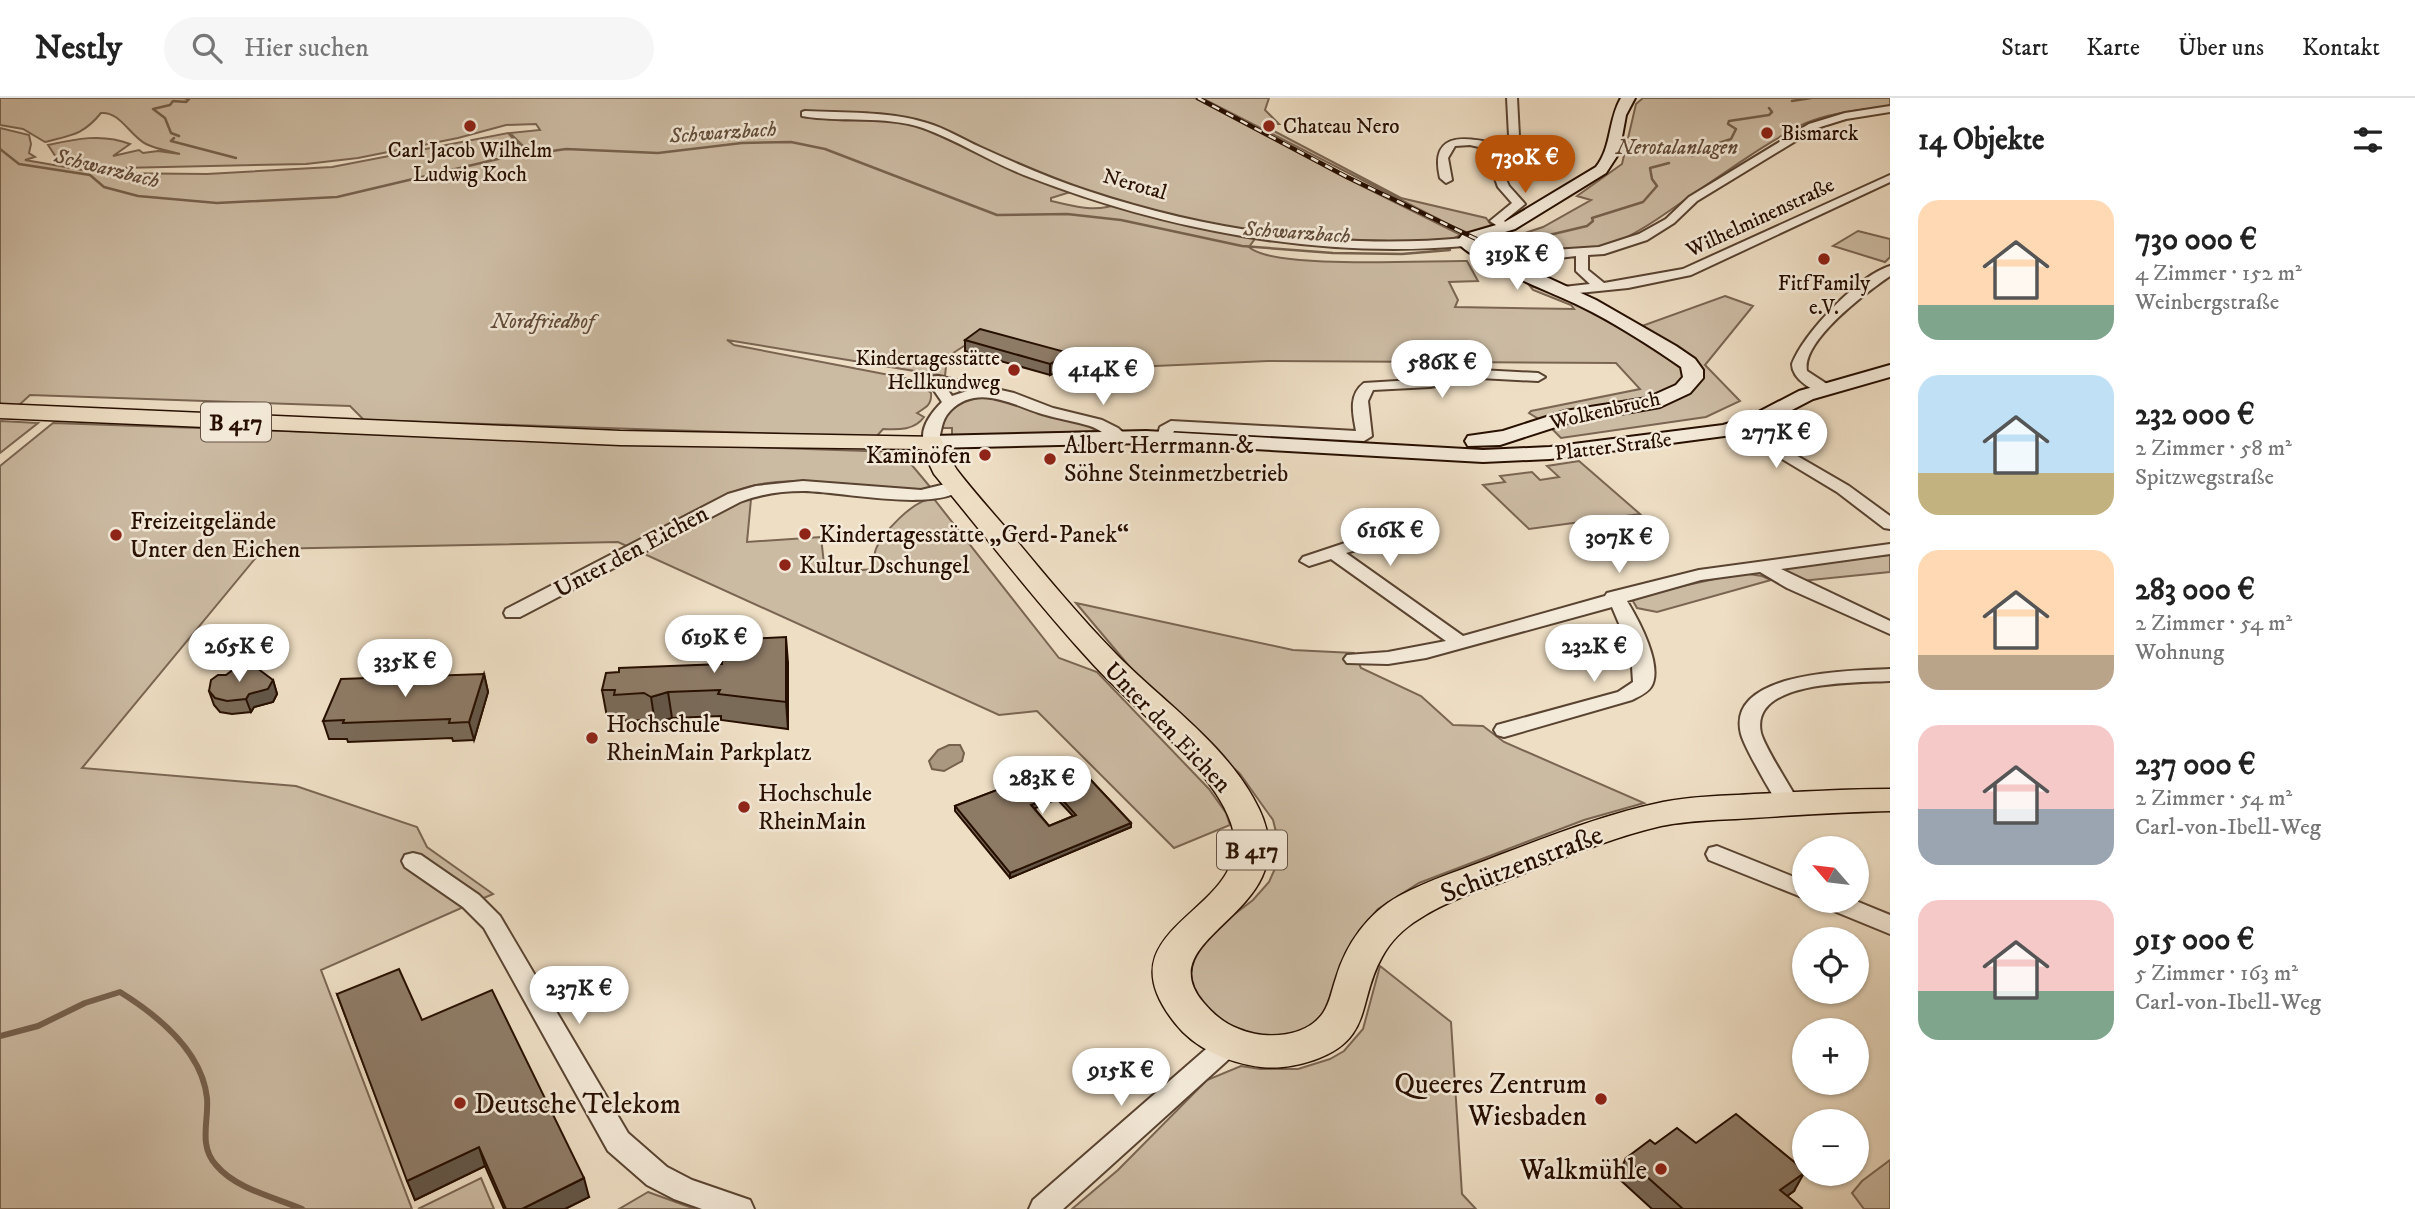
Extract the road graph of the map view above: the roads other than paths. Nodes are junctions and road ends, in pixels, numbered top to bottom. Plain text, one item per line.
1 (1512, 98) edge
2 (1628, 98) edge
3 (1890, 109) edge
4 (805, 114) dead end
5 (1454, 136) dead end
6 (1507, 150) junction
7 (1443, 160) junction
8 (1890, 178) edge
9 (1446, 180) dead end
10 (1505, 227) junction
11 (1465, 242) junction
12 (1581, 252) junction
13 (1497, 261) junction
14 (1890, 270) edge
15 (1601, 287) junction
16 (1559, 291) junction
17 (1890, 371) edge
18 (1538, 377) dead end
19 (1825, 389) junction
20 (998, 394) junction
21 (949, 402) junction
22 (0, 411) edge
23 (1739, 427) junction
24 (1119, 436) junction
25 (972, 440) junction
26 (931, 442) junction
27 (1366, 442) junction
28 (951, 478) junction
29 (1890, 524) edge
30 (1354, 545) dead end
31 (1890, 549) edge
32 (1333, 552) junction
33 (1309, 561) dead end
34 (1761, 565) junction
35 (1613, 597) junction
36 (513, 613) dead end
37 (1890, 628) edge
38 (1460, 642) junction
39 (1354, 659) dead end
40 (1890, 675) edge
41 (1504, 730) dead end
42 (1890, 800) edge
43 (1789, 804) junction
44 (1717, 854) dead end
45 (413, 861) dead end
46 (1792, 885) edge
47 (1863, 914) edge
48 (1890, 925) edge
49 (1230, 1043) junction
50 (740, 1209) edge
51 (1043, 1209) edge

1 - 6 street
2 - 10 street, Nerotal
3 - 12 street
4 - 11 street, Nerotal
5 - 7 street
6 - 7 street
6 - 10 street
7 - 9 street
8 - 15 street, Wilhelminenstraße
10 - 11 street, Nerotal
11 - 13 street
12 - 13 street
12 - 15 street
13 - 16 street, Wolkenbruch
14 - 19 street
15 - 16 street, Wilhelminenstraße
16 - 27 street, Wolkenbruch
17 - 19 street, Platter Straße
18 - 27 street
19 - 23 street, Platter Straße
20 - 21 street
20 - 21 street
20 - 24 street
21 - 26 street
22 - 26 main road, B 417
23 - 27 street, Platter Straße
23 - 29 street
24 - 25 street, Platter Straße
24 - 27 street, Platter Straße
25 - 26 street, Platter Straße
25 - 28 street
26 - 28 main road, Unter den Eichen / B 417
28 - 36 street, Unter den Eichen
28 - 49 main road, Unter den Eichen / B 417
30 - 32 street
31 - 34 street
32 - 33 street
32 - 38 street
34 - 35 street
34 - 37 street
35 - 38 street
35 - 41 street
38 - 39 street
40 - 43 street
42 - 43 main road, Schützenstraße / B 417
43 - 49 main road, Schützenstraße / B 417
44 - 46 street
45 - 50 street
47 - 48 street
49 - 51 street

